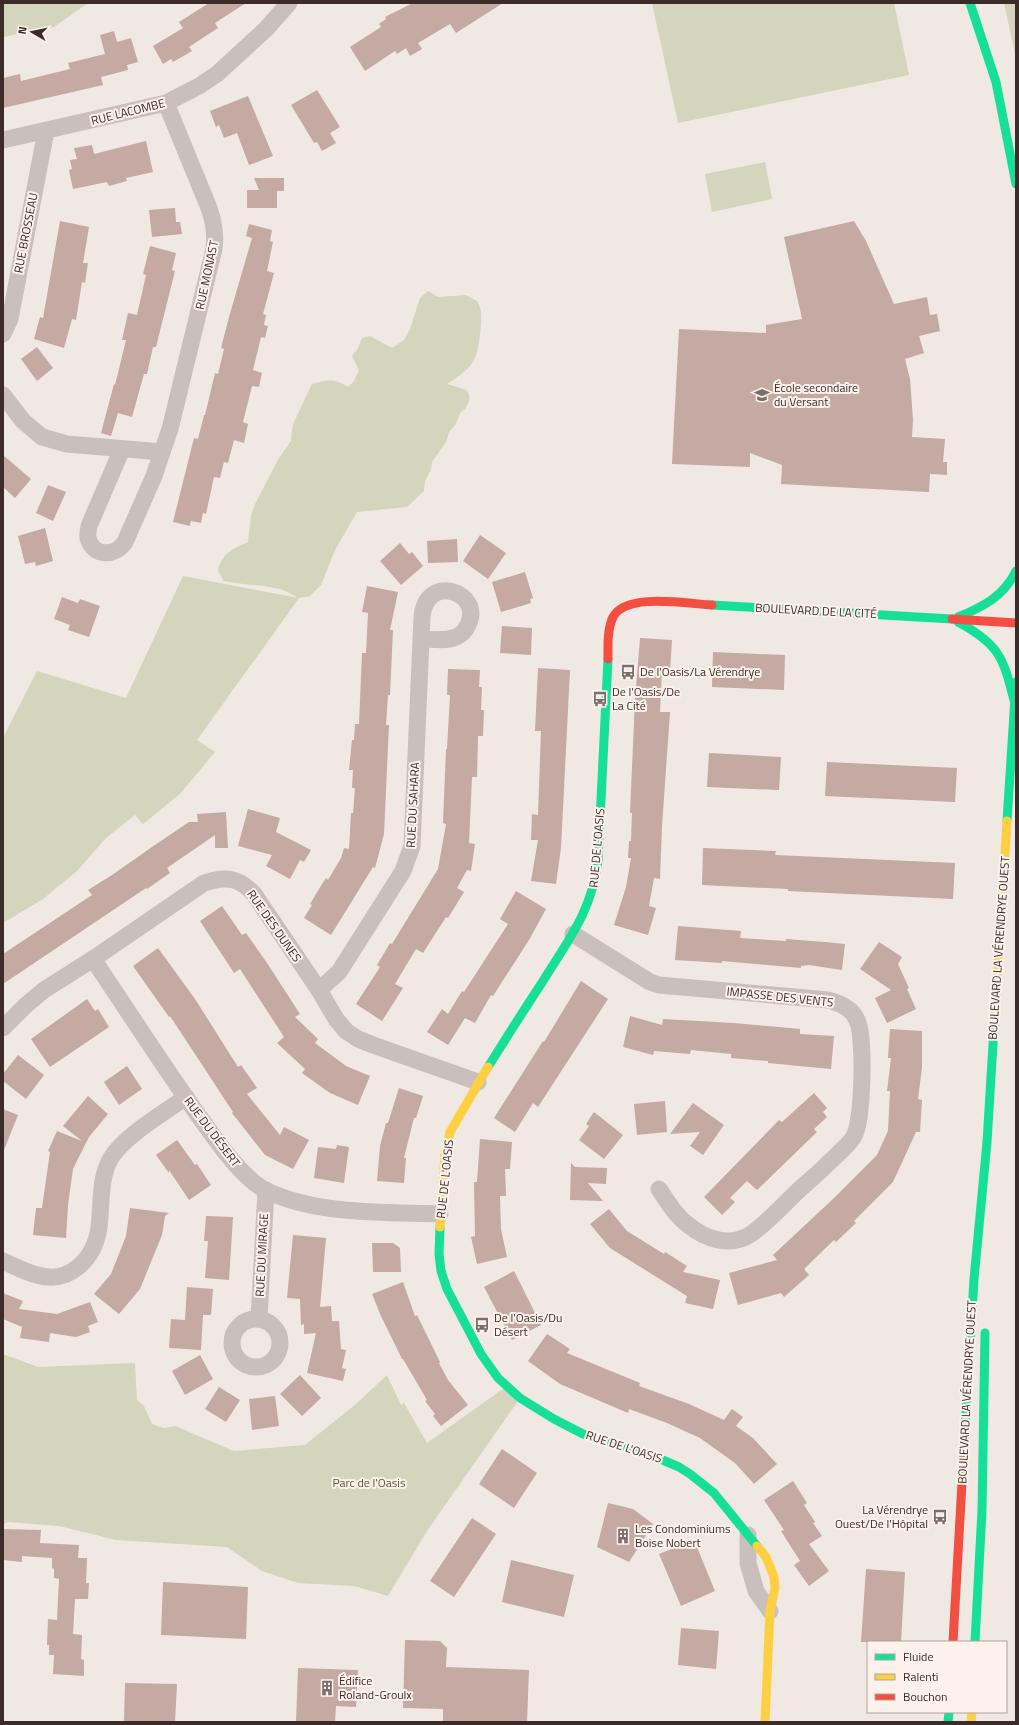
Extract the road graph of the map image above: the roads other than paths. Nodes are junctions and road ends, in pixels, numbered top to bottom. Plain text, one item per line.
1 (289, 3) edge
2 (970, 3) edge
3 (977, 3) edge
4 (986, 48) junction
5 (166, 103) junction
6 (46, 131) junction
7 (3, 140) edge
8 (1016, 184) edge
9 (3, 334) edge
10 (3, 395) edge
11 (122, 449) junction
12 (162, 452) junction
13 (1016, 571) edge
14 (618, 609) joint
15 (954, 619) junction
16 (1016, 623) edge
17 (421, 639) dead end
18 (1016, 682) edge
19 (1015, 701) junction
20 (573, 934) junction
21 (93, 959) junction
22 (319, 990) junction
23 (3, 1028) edge
24 (478, 1082) junction
25 (186, 1097) junction
26 (988, 1142) junction
27 (659, 1189) dead end
28 (266, 1190) junction
29 (440, 1214) junction
30 (987, 1245) dead end
31 (3, 1261) edge
32 (259, 1319) dead end
33 (985, 1323) dead end
34 (748, 1536) joint
35 (770, 1612) joint
36 (953, 1641) edge
37 (975, 1641) edge
38 (765, 1722) edge

1 - 5 street, RUE LACOMBE
2 - 4 main road
3 - 4 main road
4 - 8 main road
5 - 6 street, RUE LACOMBE
5 - 12 street, RUE MONAST
6 - 7 street, RUE LACOMBE
6 - 9 street, RUE BROSSEAU
10 - 11 street
11 - 12 street
11 - 12 street, RUE MONAST
13 - 15 main road
14 - 15 main road, BOULEVARD DE LA CITÉ
14 - 20 main road, RUE DE L'OASIS
15 - 16 main road, BOULEVARD DE LA CITÉ
15 - 19 main road
17 - 22 street, RUE DU SAHARA
18 - 19 main road, BOULEVARD LA VÉRENDRYE OUEST
19 - 26 main road, BOULEVARD LA VÉRENDRYE OUEST
20 - 24 main road, RUE DE L'OASIS
20 - 27 street, IMPASSE DES VENTS
21 - 22 street, RUE DES DUNES
21 - 23 street, RUE DES DUNES
21 - 25 street, RUE DU DÉSERT
22 - 24 street, RUE DES DUNES
24 - 29 main road, RUE DE L'OASIS
25 - 28 street, RUE DU DÉSERT
25 - 31 street
26 - 30 main road, BOULEVARD LA VÉRENDRYE OUEST
26 - 36 main road, BOULEVARD LA VÉRENDRYE OUEST
28 - 29 street, RUE DU DÉSERT
28 - 32 street, RUE DU MIRAGE
29 - 34 main road, RUE DE L'OASIS
33 - 37 main road, BOULEVARD LA VÉRENDRYE OUEST
34 - 35 street, RUE DE L'OASIS
35 - 38 main road, RUE DE L'OASIS

